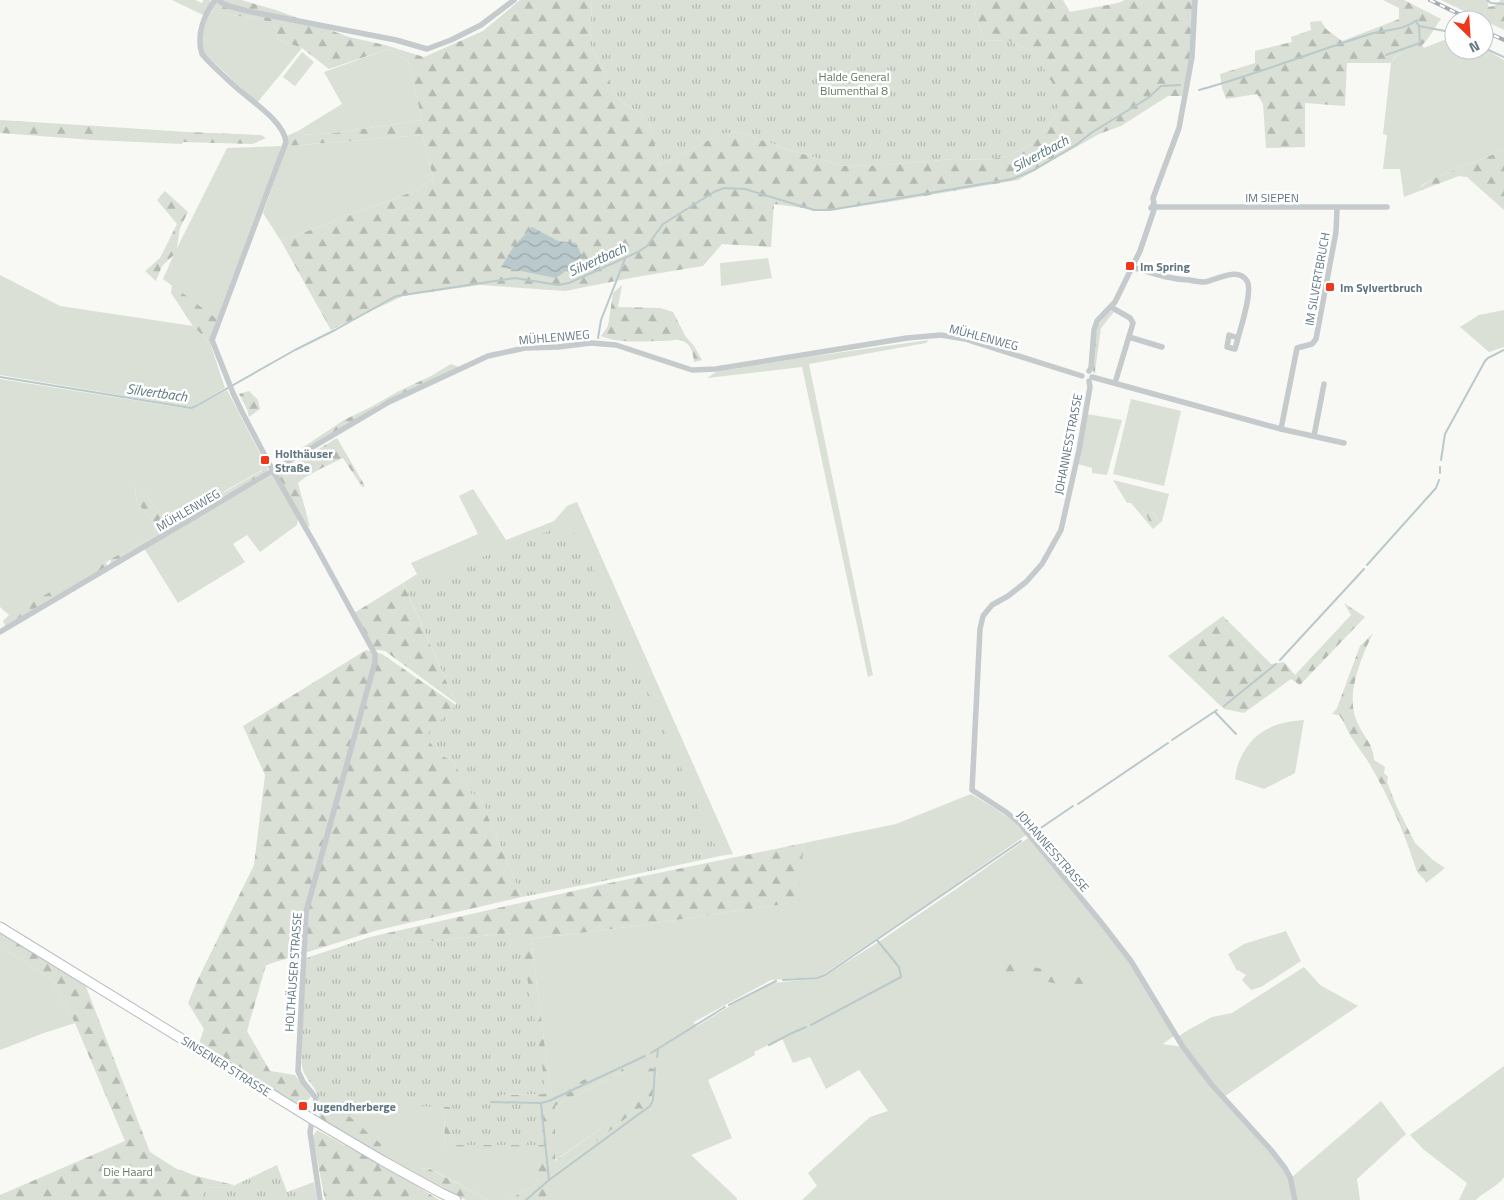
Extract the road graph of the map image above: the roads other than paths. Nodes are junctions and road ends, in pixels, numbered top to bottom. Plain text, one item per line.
1 (217, 0) edge
2 (514, 0) edge
3 (1195, 0) edge
4 (1155, 207) junction
5 (1337, 208) junction
6 (1387, 208) dead end
7 (1132, 267) junction
8 (1111, 307) junction
9 (1129, 337) junction
10 (1238, 338) dead end
11 (1162, 347) dead end
12 (1090, 377) junction
13 (1115, 383) junction
14 (1324, 384) dead end
15 (1281, 429) junction
16 (1314, 436) junction
17 (1344, 443) dead end
18 (273, 471) junction
19 (0, 632) edge
20 (0, 927) edge
21 (312, 1119) junction
22 (320, 1200) edge
23 (456, 1200) edge
24 (1296, 1200) edge

1 - 2 street
1 - 18 street, HOLTHÄUSER STRASSE
3 - 4 street, JOHANNESSTRASSE
4 - 5 street, IM SIEPEN
4 - 7 street, JOHANNESSTRASSE
5 - 6 street, IM SIEPEN
5 - 15 street, IM SILVERTBRUCH
7 - 8 street, JOHANNESSTRASSE
7 - 10 street
8 - 9 street
8 - 12 street, JOHANNESSTRASSE
9 - 11 street
9 - 13 street
12 - 13 street, MÜHLENWEG
12 - 18 street, MÜHLENWEG
12 - 24 street, JOHANNESSTRASSE
13 - 15 street, MÜHLENWEG
14 - 16 street
15 - 16 street, MÜHLENWEG
16 - 17 street, MÜHLENWEG
18 - 19 street, MÜHLENWEG
18 - 21 street, HOLTHÄUSER STRASSE
20 - 21 main road, SINSENER STRASSE
21 - 22 street, HOLTHÄUSER STRASSE
21 - 23 main road, SINSENER STRASSE

